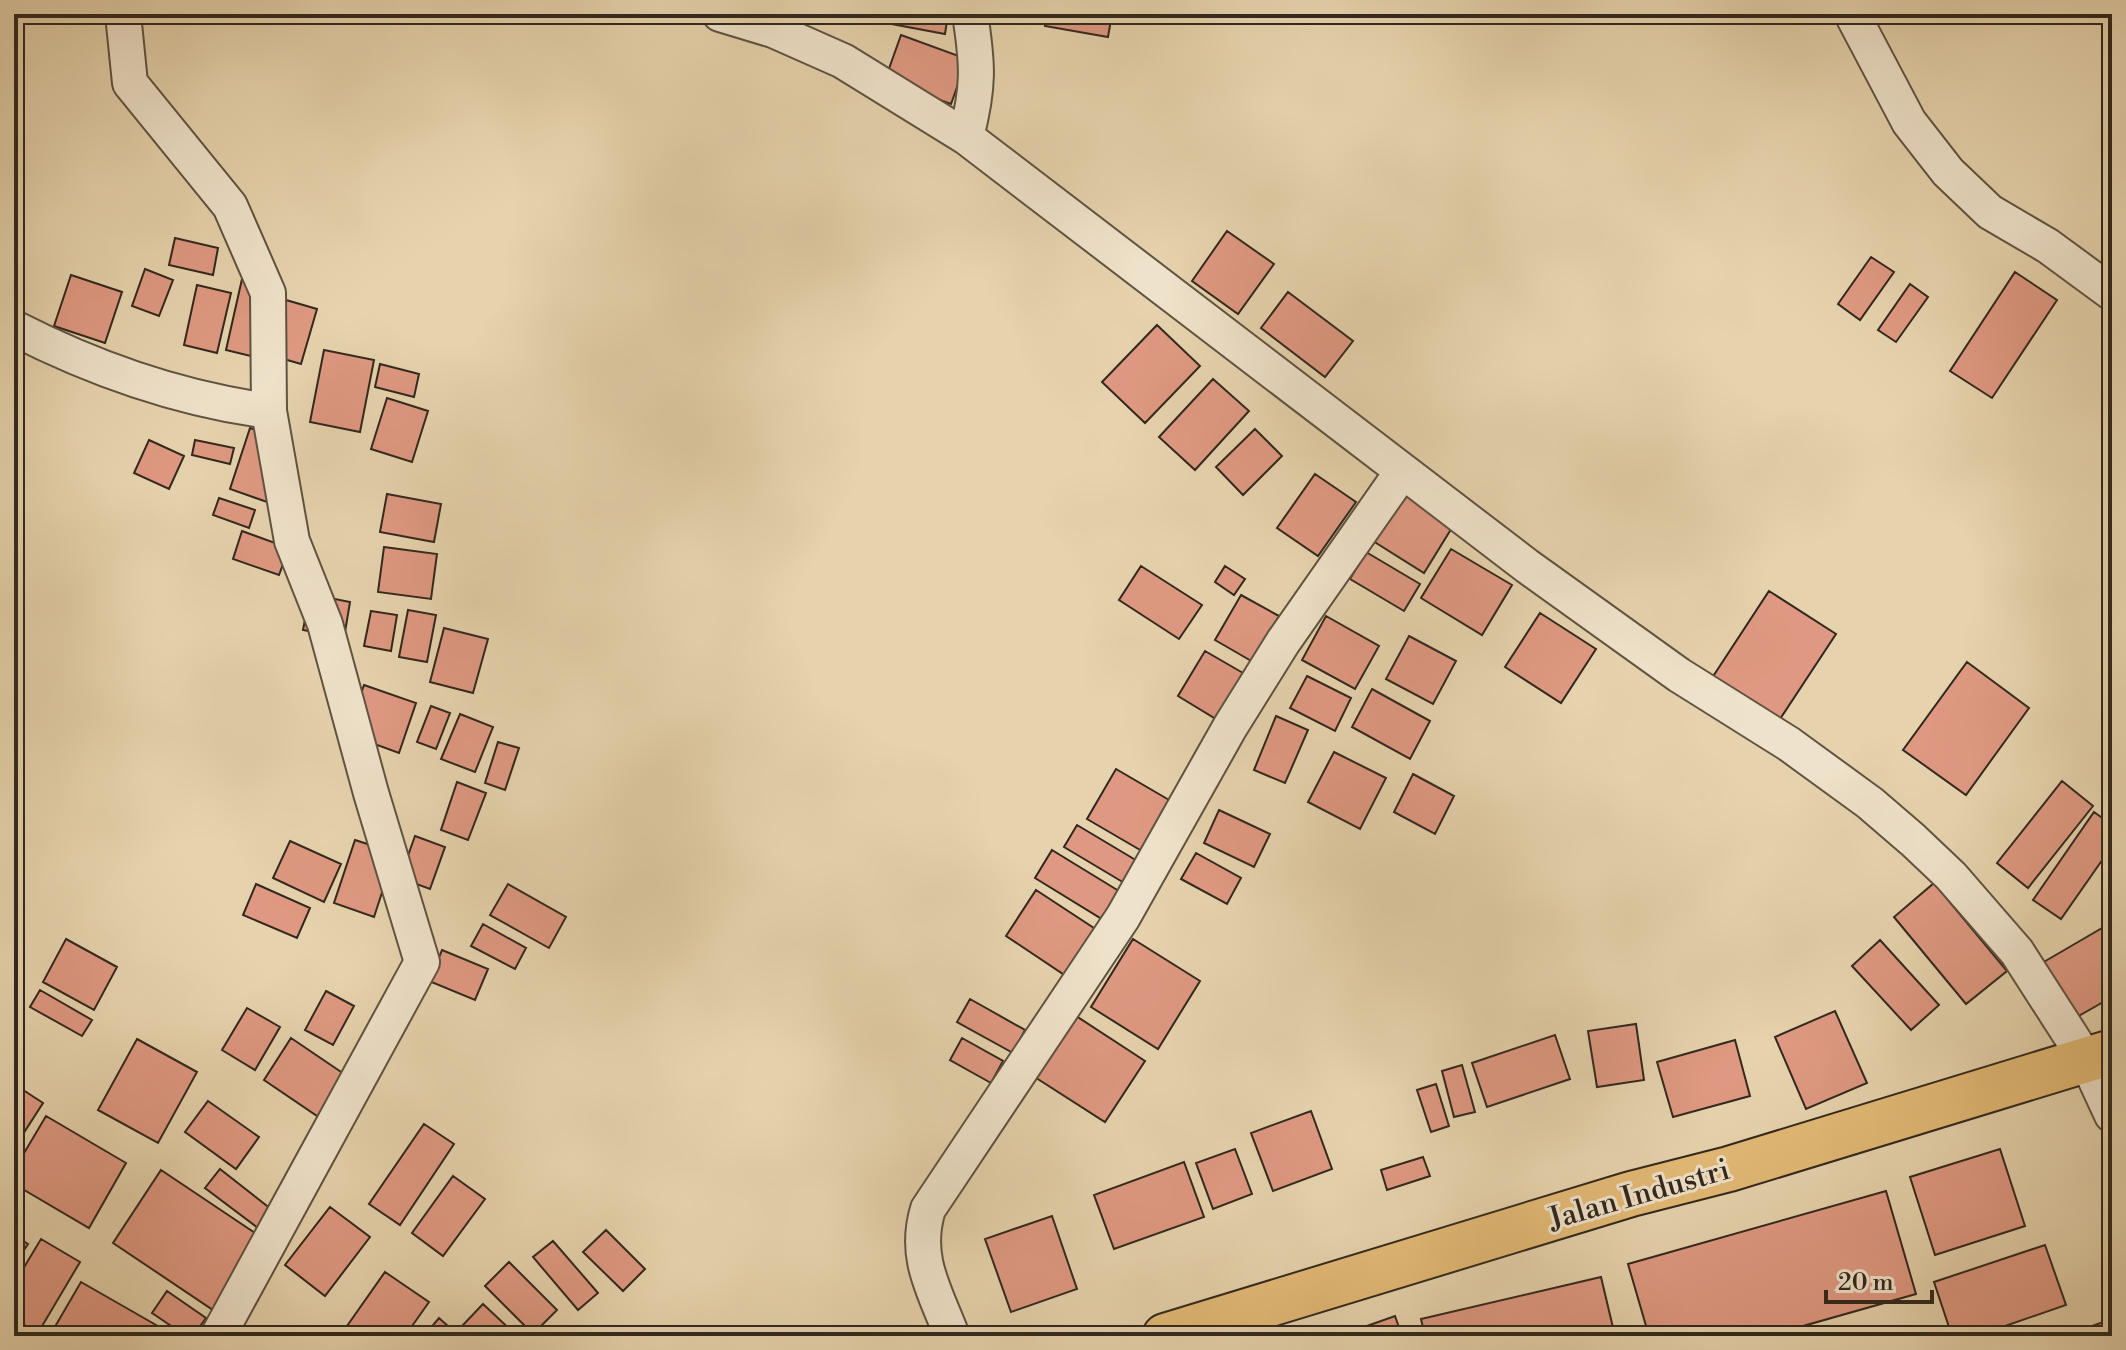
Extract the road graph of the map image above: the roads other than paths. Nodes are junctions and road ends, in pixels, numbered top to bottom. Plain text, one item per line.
1 (123, 14) edge
2 (720, 14) edge
3 (970, 14) edge
4 (1852, 14) edge
5 (966, 137) junction
6 (2112, 293) edge
7 (14, 328) edge
8 (269, 411) junction
9 (1402, 472) junction
10 (2100, 1057) edge
11 (2112, 1115) edge
12 (1260, 1322) edge
13 (218, 1336) edge
14 (952, 1336) edge
15 (1165, 1336) edge

1 - 8 street
2 - 5 street
3 - 5 street
4 - 6 street
5 - 9 street
7 - 8 street
8 - 13 street
9 - 10 street
9 - 14 street
10 - 11 street
10 - 12 main road, Jalan Industri
12 - 15 main road, Jalan Industri

